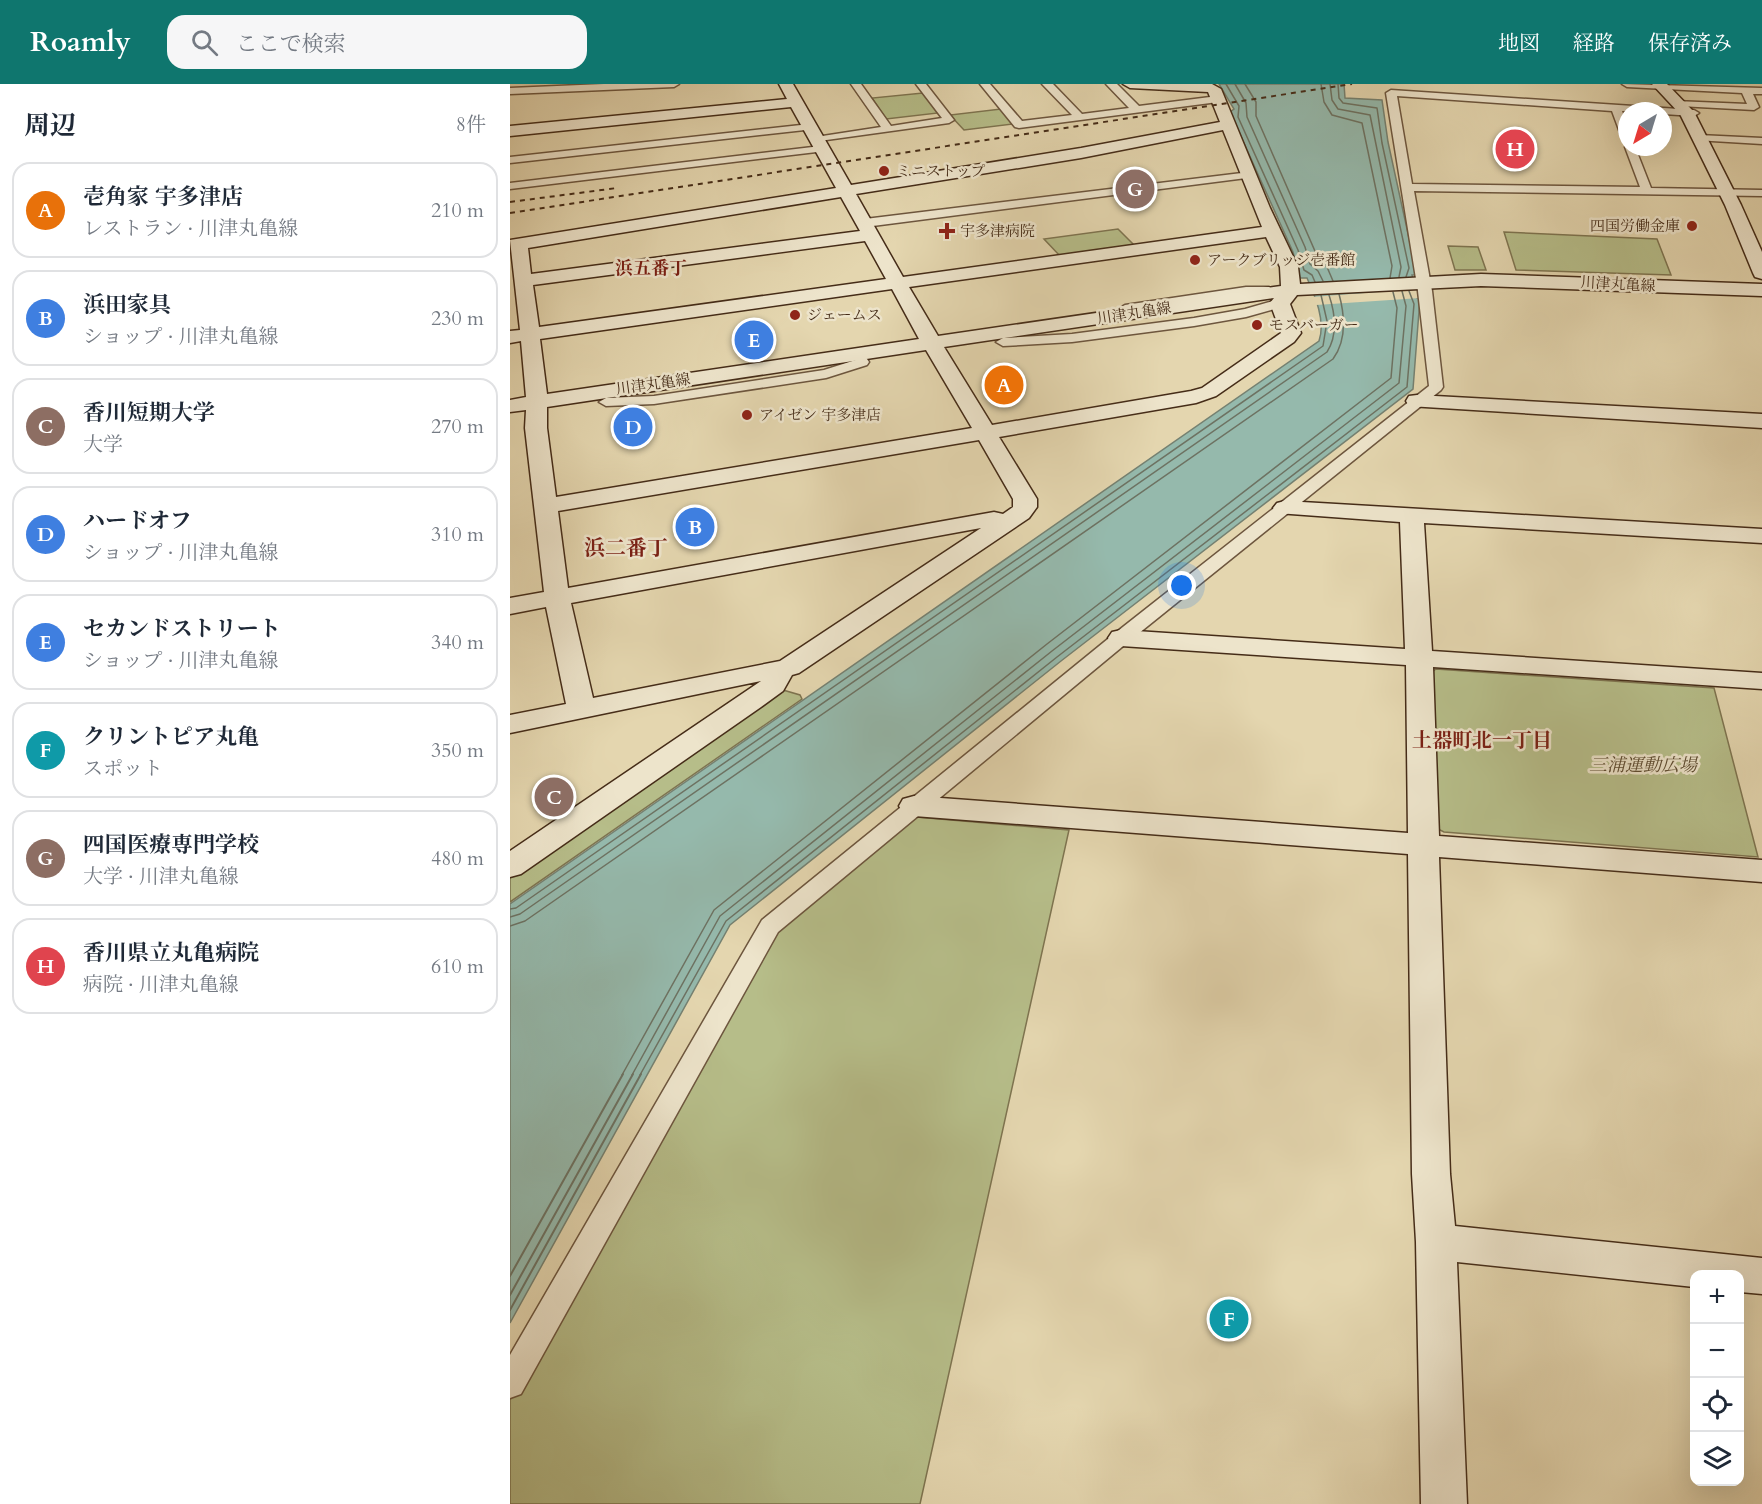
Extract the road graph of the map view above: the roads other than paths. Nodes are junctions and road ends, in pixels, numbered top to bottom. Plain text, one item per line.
1 (674, 84) edge
2 (786, 84) edge
3 (856, 84) edge
4 (921, 84) edge
5 (985, 84) edge
6 (1047, 84) edge
7 (1111, 84) edge
8 (1130, 84) edge
9 (1400, 84) edge
10 (1627, 84) edge
11 (1665, 85) edge
12 (1209, 90) edge
13 (1746, 90) junction
14 (1762, 90) edge
15 (510, 91) edge
16 (1392, 96) junction
17 (796, 102) junction
18 (1136, 109) junction
19 (1672, 111) edge
20 (1689, 111) junction
21 (1618, 112) edge
22 (1672, 115) edge
23 (1080, 117) junction
24 (1228, 125) junction
25 (888, 129) junction
26 (510, 131) edge
27 (816, 138) junction
28 (1704, 138) junction
29 (1762, 141) edge
30 (1633, 156) edge
31 (510, 160) edge
32 (1250, 174) junction
33 (511, 183) edge
34 (1406, 187) junction
35 (847, 191) junction
36 (1647, 191) junction
37 (1731, 192) junction
38 (1762, 193) edge
39 (868, 229) junction
40 (1272, 231) junction
41 (514, 244) edge
42 (1762, 245) edge
43 (1762, 273) edge
44 (522, 281) junction
45 (899, 282) junction
46 (1421, 286) junction
47 (1762, 290) edge
48 (1296, 295) junction
49 (1762, 301) edge
50 (520, 335) edge
51 (935, 347) junction
52 (1417, 401) junction
53 (510, 406) edge
54 (536, 407) junction
55 (510, 416) edge
56 (1762, 421) edge
57 (984, 432) junction
58 (544, 506) junction
59 (1285, 508) junction
60 (1412, 516) junction
61 (1007, 522) junction
62 (1762, 536) edge
63 (557, 597) junction
64 (510, 606) edge
65 (1121, 638) junction
66 (1419, 657) junction
67 (780, 670) junction
68 (1762, 681) edge
69 (581, 710) junction
70 (510, 724) edge
71 (914, 806) junction
72 (1423, 844) junction
73 (510, 866) edge
74 (1762, 870) edge
75 (1436, 1242) junction
76 (1762, 1275) edge
77 (510, 1384) edge
78 (1444, 1504) edge

1 - 15 street
2 - 17 street
3 - 25 street
4 - 25 street
5 - 23 street
6 - 23 street
7 - 18 street
8 - 12 street
9 - 16 street
10 - 11 street
11 - 13 street
11 - 20 street
12 - 18 street
12 - 24 street
13 - 14 street
13 - 20 street
16 - 21 street
16 - 34 street
17 - 26 street
17 - 27 street
18 - 23 street
19 - 20 street
20 - 22 street
20 - 28 street
24 - 32 street
24 - 35 street
25 - 27 street
27 - 31 street
27 - 33 street
27 - 35 street
28 - 29 street
28 - 37 street
30 - 36 street
32 - 39 street
32 - 40 street
34 - 36 street
34 - 46 street
35 - 39 street
35 - 41 street
36 - 37 street
37 - 38 street
37 - 42 street
37 - 43 street
39 - 44 street
39 - 45 street
40 - 45 street
40 - 48 street
41 - 44 street
44 - 50 street
45 - 50 street
45 - 51 street
46 - 47 street, 川津丸亀線
46 - 48 street, 川津丸亀線
46 - 49 street, 川津丸亀線
46 - 52 street
48 - 51 street, 川津丸亀線
48 - 57 street
50 - 54 street
51 - 54 street, 川津丸亀線
51 - 57 street
52 - 56 street
52 - 59 street
53 - 54 street, 川津丸亀線
54 - 55 street, 川津丸亀線
54 - 58 street
57 - 58 street
57 - 61 street
58 - 63 street
59 - 60 street
59 - 65 street
60 - 62 street
60 - 66 street
61 - 63 street
61 - 67 street
63 - 64 street
63 - 69 street
65 - 66 street
65 - 71 street
66 - 68 street
66 - 72 street
67 - 69 street
67 - 73 street
69 - 70 street
71 - 72 street
71 - 77 street
72 - 74 street
72 - 75 street
75 - 76 street
75 - 78 street

